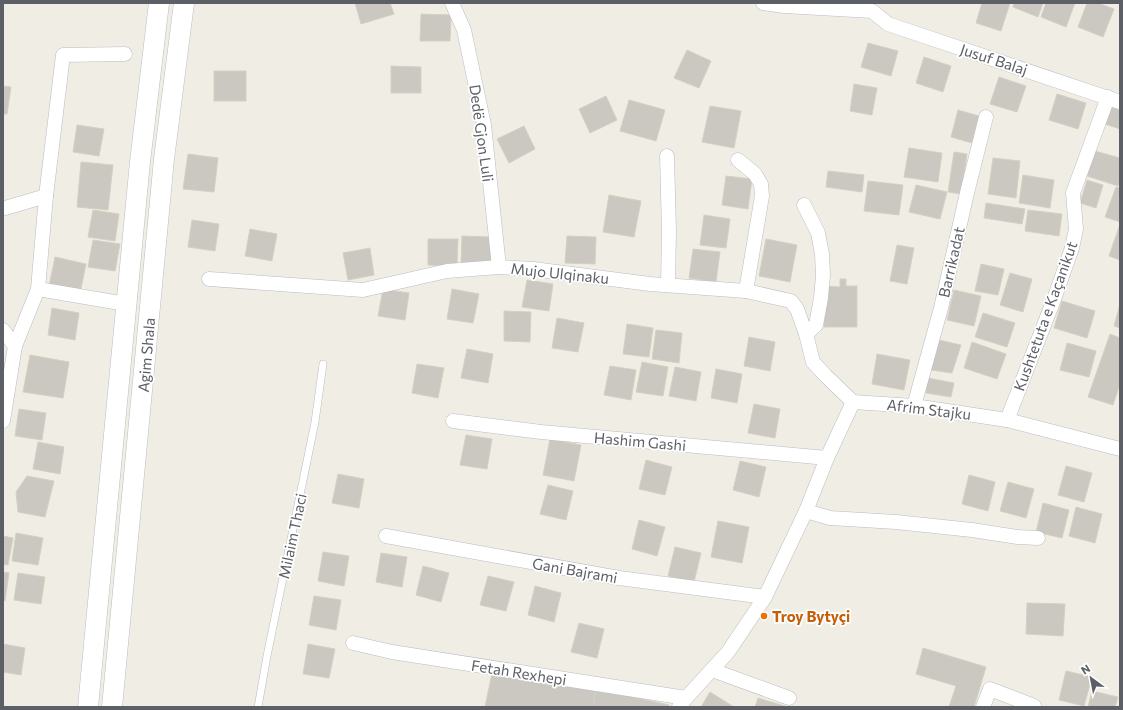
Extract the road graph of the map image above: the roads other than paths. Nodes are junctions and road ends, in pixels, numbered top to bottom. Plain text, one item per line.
1 (159, 3) edge
2 (184, 3) edge
3 (452, 3) edge
4 (762, 3) edge
5 (873, 7) edge
6 (125, 54) dead end
7 (1114, 99) edge
8 (986, 117) dead end
9 (667, 156) dead end
10 (738, 160) dead end
11 (46, 196) junction
12 (804, 205) dead end
13 (5, 208) dead end
14 (499, 267) junction
15 (209, 279) dead end
16 (668, 285) junction
17 (38, 289) junction
18 (746, 291) junction
19 (126, 304) junction
20 (3, 330) edge
21 (806, 334) junction
22 (15, 346) junction
23 (323, 364) dead end
24 (853, 402) junction
25 (914, 406) junction
26 (1007, 420) junction
27 (3, 421) edge
28 (453, 421) dead end
29 (1120, 449) edge
30 (827, 458) junction
31 (806, 511) junction
32 (386, 536) dead end
33 (1038, 538) dead end
34 (765, 597) junction
35 (353, 643) dead end
36 (712, 670) junction
37 (789, 698) dead end
38 (682, 702) edge
39 (88, 707) edge
40 (112, 707) edge
41 (258, 707) edge
42 (984, 707) edge
43 (1034, 707) edge

1 - 19 main road, Agim Shala
2 - 40 main road, Agim Shala
3 - 14 street, Dedë Gjon Luli
4 - 5 street, Jusuf Balaj
5 - 7 street, Jusuf Balaj
6 - 11 street
7 - 26 street, Kushtetuta e Kaçanikut
8 - 25 street, Barrikadat
9 - 16 street
10 - 18 street
11 - 13 street
11 - 17 street
12 - 21 street
14 - 15 street, Mujo Ulqinaku
14 - 16 street, Mujo Ulqinaku
16 - 18 street, Mujo Ulqinaku
17 - 19 street
17 - 22 street
18 - 21 street, Mujo Ulqinaku
19 - 39 main road, Agim Shala
20 - 22 street
21 - 24 street, Mujo Ulqinaku
22 - 27 street
23 - 41 lane, Milaim Thaci
24 - 25 street, Afrim Stajku
24 - 30 street
25 - 26 street, Afrim Stajku
26 - 29 street, Afrim Stajku
28 - 30 street, Hashim Gashi
30 - 31 street
31 - 33 street
31 - 34 street
32 - 34 street, Gani Bajrami
34 - 36 street
35 - 38 street, Fetah Rexhepi
36 - 37 street
36 - 38 street
42 - 43 street

